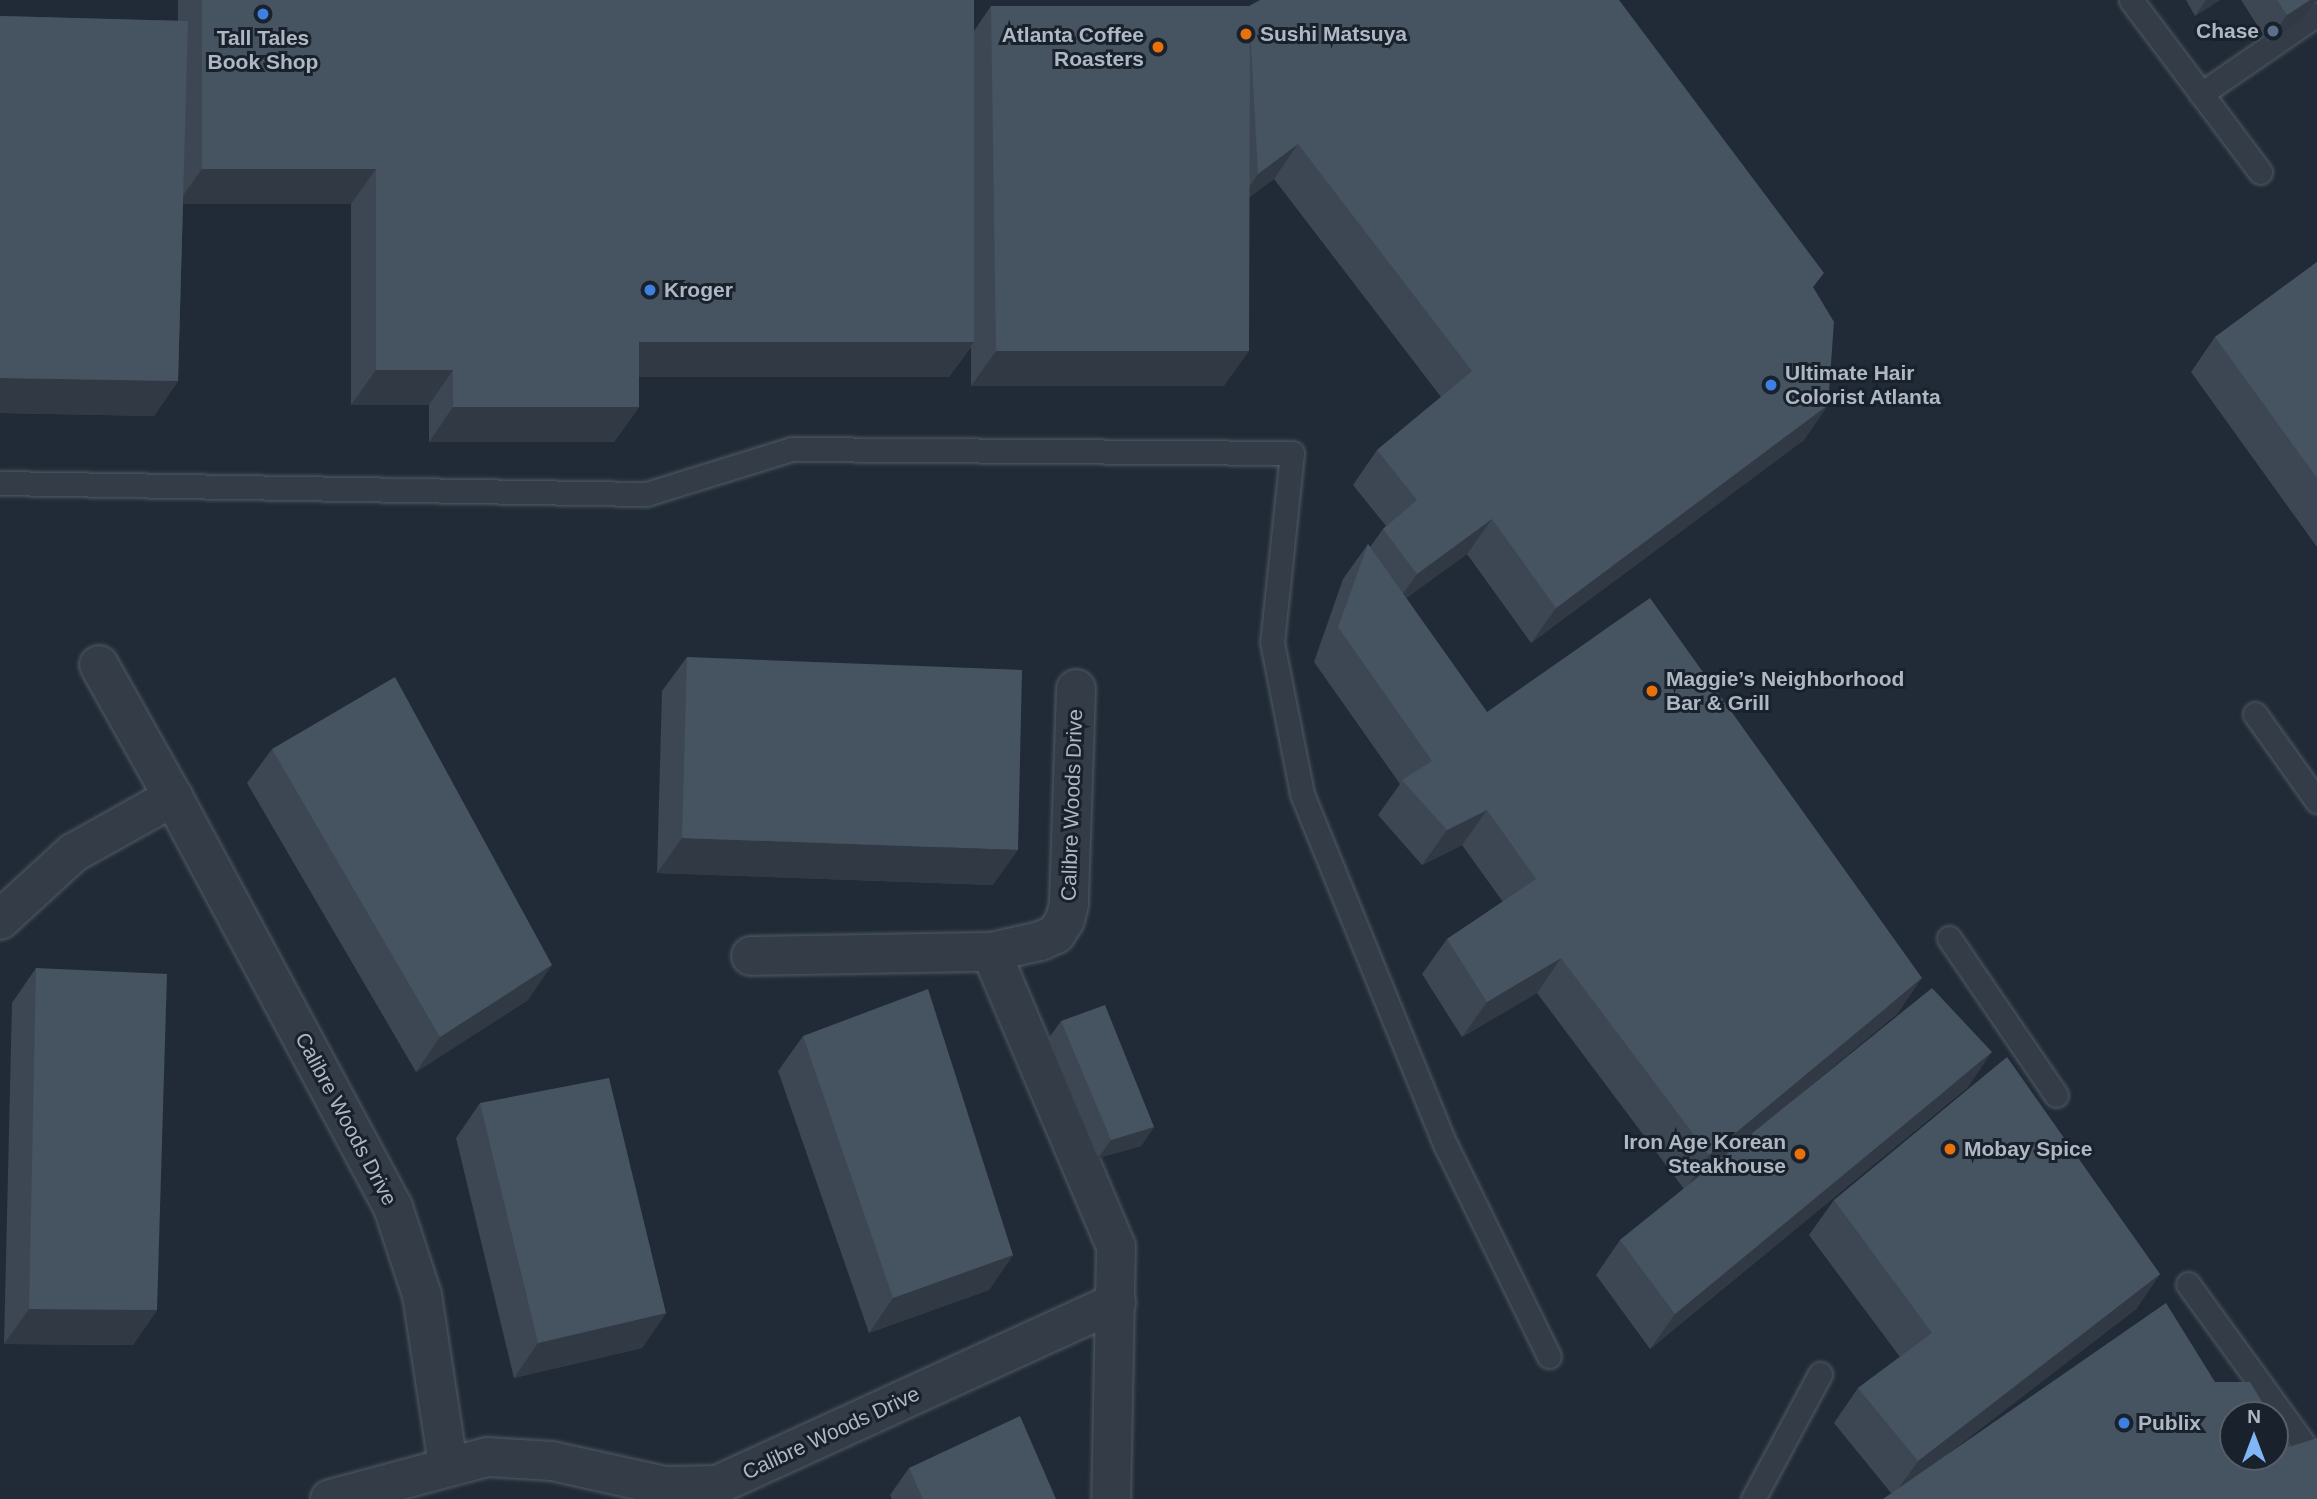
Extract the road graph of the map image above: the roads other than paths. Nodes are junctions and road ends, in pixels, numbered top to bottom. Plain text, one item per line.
1 (2131, 0) edge
2 (2317, 15) edge
3 (2201, 94) junction
4 (2260, 172) dead end
5 (0, 483) edge
6 (99, 665) dead end
7 (1076, 689) dead end
8 (2255, 714) dead end
9 (173, 797) junction
10 (2317, 801) edge
11 (0, 920) edge
12 (1950, 938) dead end
13 (991, 952) junction
14 (751, 956) dead end
15 (2056, 1095) dead end
16 (2188, 1284) dead end
17 (1116, 1302) junction
18 (1549, 1356) dead end
19 (1820, 1374) dead end
20 (2317, 1462) edge
21 (448, 1465) junction
22 (330, 1499) edge
23 (1111, 1499) edge
24 (1753, 1499) edge

1 - 3 lane
2 - 3 lane
3 - 4 lane
5 - 18 lane
6 - 9 street, Calibre Woods Drive
7 - 13 street, Calibre Woods Drive
8 - 10 lane
9 - 11 street
9 - 21 street, Calibre Woods Drive
12 - 15 lane
13 - 14 street, Calibre Woods Drive
13 - 17 street
16 - 20 lane
17 - 21 street, Calibre Woods Drive
17 - 23 street
19 - 24 lane
21 - 22 street, Calibre Woods Drive

